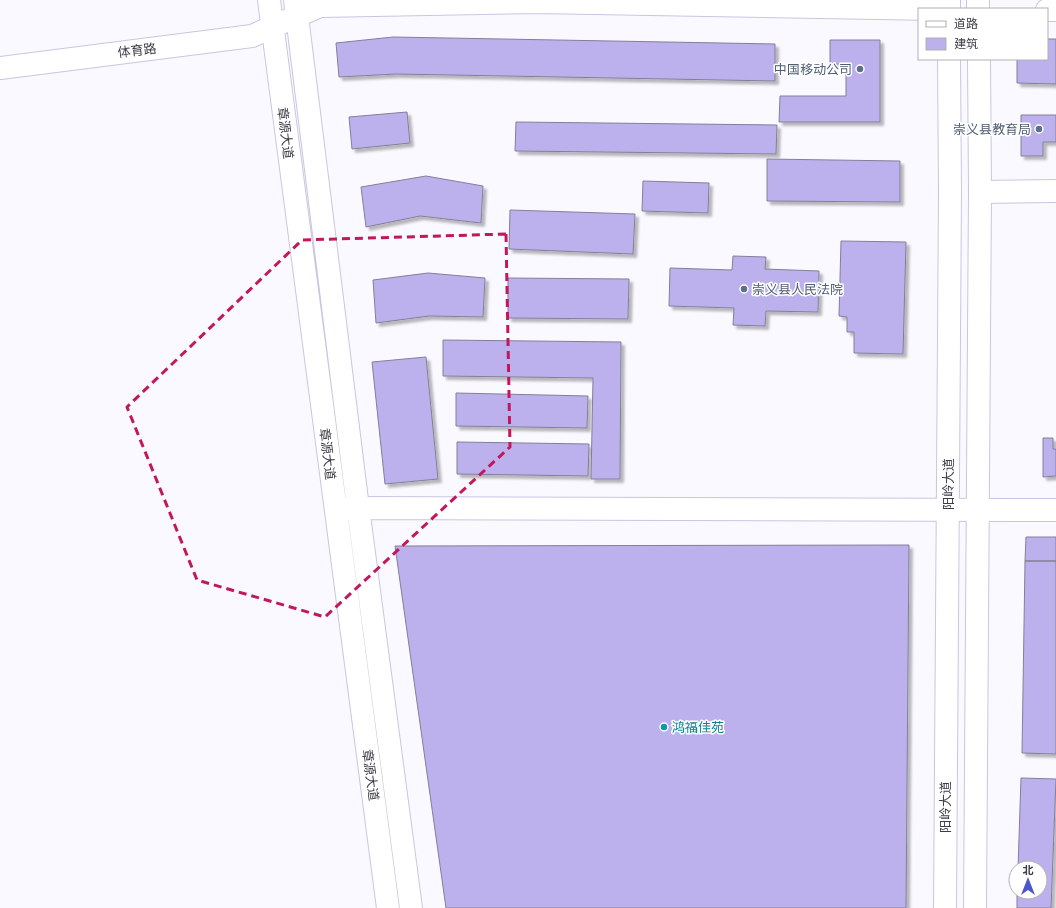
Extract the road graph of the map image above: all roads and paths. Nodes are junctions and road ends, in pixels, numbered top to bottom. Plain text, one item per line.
1 (269, 0) edge
2 (536, 1) edge
3 (296, 8) edge
4 (918, 9) edge
5 (272, 28) junction
6 (949, 60) edge
7 (979, 60) edge
8 (0, 68) edge
9 (1056, 191) edge
10 (980, 192) junction
11 (358, 508) junction
12 (948, 508) junction
13 (977, 509) junction
14 (1056, 510) edge
15 (336, 511) junction
16 (388, 908) edge
17 (411, 908) edge
18 (944, 908) edge
19 (976, 908) edge

1 - 5 main road, 章源大道
2 - 3 main road, 体育路
2 - 4 main road, 体育路
3 - 5 main road, 体育路
3 - 11 main road, 章源大道
5 - 8 main road, 体育路
5 - 15 main road, 章源大道
6 - 12 main road, 阳岭大道
7 - 10 main road
9 - 10 main road
10 - 13 main road
11 - 12 main road
11 - 15 main road
11 - 17 main road, 章源大道
12 - 13 main road
12 - 18 main road, 阳岭大道
13 - 14 main road
13 - 19 main road
15 - 16 main road, 章源大道

